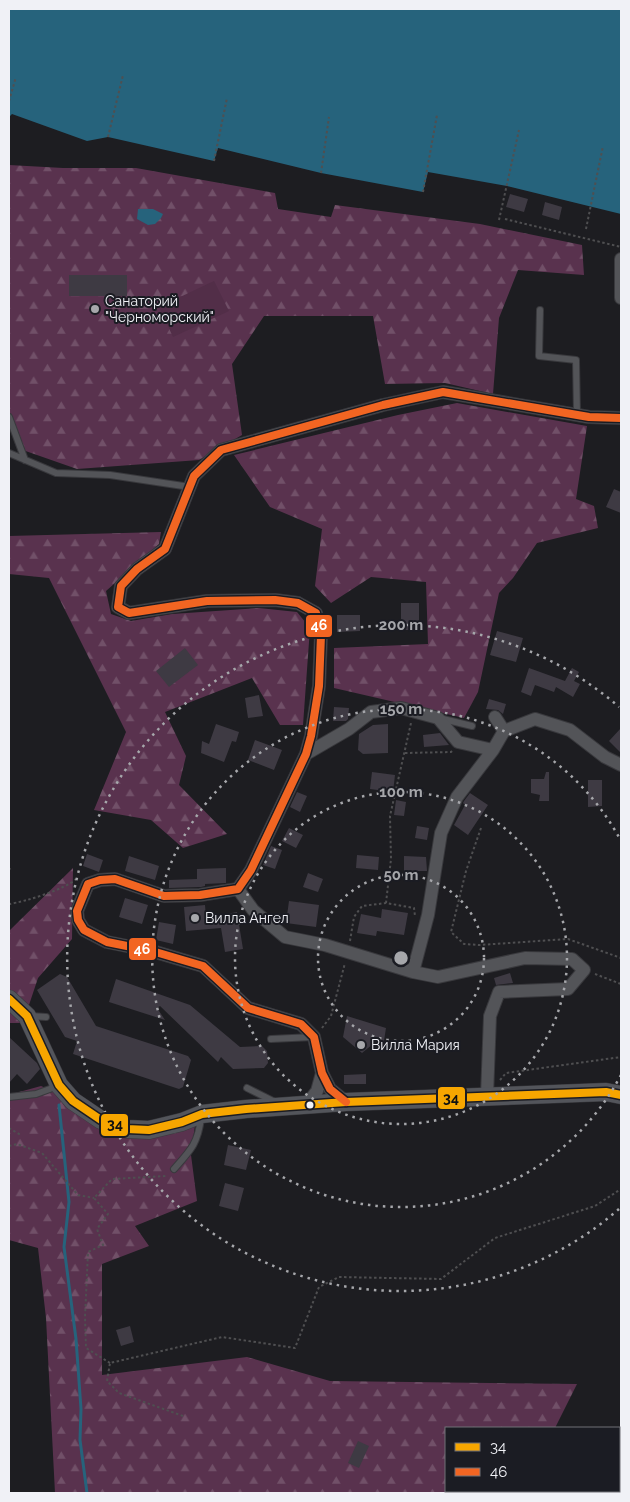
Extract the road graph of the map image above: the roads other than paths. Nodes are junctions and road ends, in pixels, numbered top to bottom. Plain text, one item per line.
1 (621, 259) edge
2 (621, 298) edge
3 (540, 310) dead end
4 (577, 415) junction
5 (9, 417) edge
6 (621, 418) edge
7 (9, 452) edge
8 (25, 460) junction
9 (190, 486) junction
10 (495, 717) dead end
11 (438, 718) junction
12 (472, 726) dead end
13 (504, 731) junction
14 (493, 750) junction
15 (306, 754) junction
16 (621, 765) edge
17 (238, 889) junction
18 (413, 972) junction
19 (9, 999) edge
20 (26, 1016) junction
21 (46, 1017) dead end
22 (314, 1037) junction
23 (272, 1039) dead end
24 (322, 1073) junction
25 (59, 1085) junction
26 (247, 1088) dead end
27 (621, 1095) edge
28 (487, 1096) junction
29 (9, 1097) edge
30 (346, 1102) junction
31 (307, 1104) junction
32 (283, 1106) junction
33 (202, 1114) junction
34 (174, 1169) dead end

1 - 2 street
3 - 4 lane
4 - 6 street
4 - 9 street
5 - 8 lane
7 - 8 lane
8 - 9 lane
9 - 15 street
10 - 13 street
11 - 12 lane
11 - 14 street
11 - 15 street
13 - 14 street
13 - 16 street
14 - 18 street
15 - 17 street
17 - 18 street
17 - 22 street
18 - 28 street
19 - 20 main road
20 - 21 lane
20 - 25 main road
22 - 23 lane
22 - 24 street
24 - 30 street
24 - 31 street
25 - 29 lane
25 - 33 main road
26 - 32 lane
27 - 28 main road
28 - 30 main road
30 - 31 main road
31 - 32 main road
32 - 33 main road
33 - 34 lane

